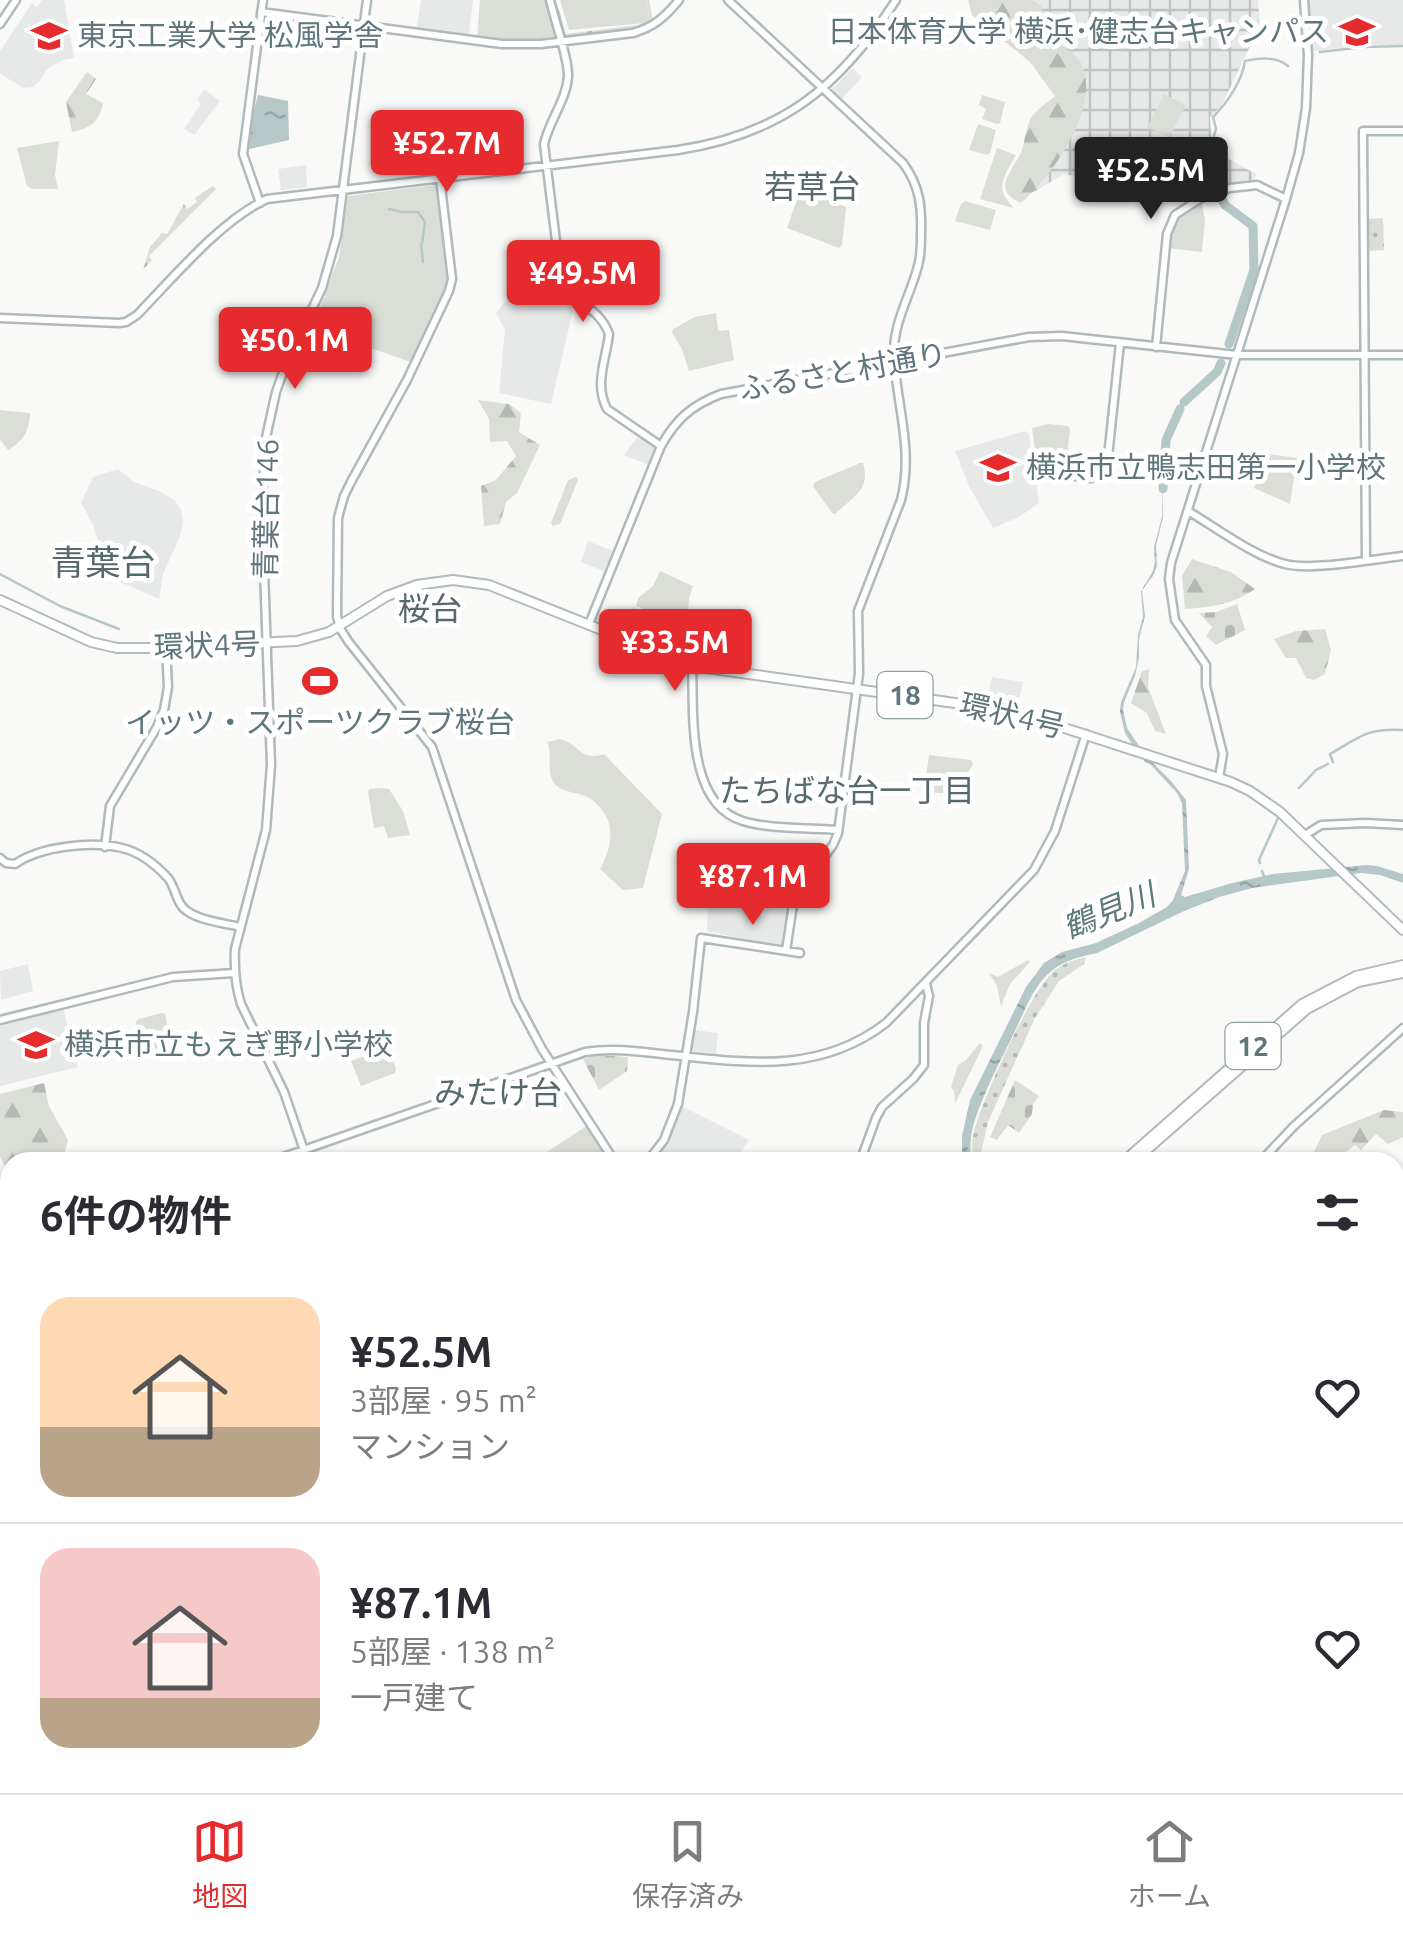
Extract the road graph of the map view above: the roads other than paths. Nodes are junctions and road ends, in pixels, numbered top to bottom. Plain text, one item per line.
1 (16, 0) edge
2 (262, 0) edge
3 (367, 0) edge
4 (550, 0) edge
5 (679, 0) edge
6 (728, 0) edge
7 (896, 0) edge
8 (1304, 0) edge
9 (261, 12) junction
10 (0, 24) edge
11 (364, 26) junction
12 (560, 42) junction
13 (823, 89) junction
14 (1403, 131) edge
15 (548, 165) junction
16 (440, 178) junction
17 (343, 190) junction
18 (1286, 199) junction
19 (260, 203) junction
20 (0, 318) edge
21 (1120, 344) junction
22 (1156, 347) junction
23 (1237, 355) junction
24 (1364, 355) junction
25 (1403, 355) edge
26 (894, 361) junction
27 (661, 446) junction
28 (1038, 476) dead end
29 (1188, 511) junction
30 (1403, 556) edge
31 (1366, 560) junction
32 (0, 600) edge
33 (589, 624) junction
34 (339, 626) junction
35 (266, 644) junction
36 (166, 647) junction
37 (692, 666) junction
38 (857, 689) junction
39 (1086, 734) junction
40 (1219, 778) junction
41 (1403, 825) edge
42 (838, 830) junction
43 (1306, 836) junction
44 (105, 847) junction
45 (0, 858) edge
46 (241, 927) junction
47 (1403, 930) edge
48 (786, 951) junction
49 (800, 953) dead end
50 (1403, 965) edge
51 (234, 973) junction
52 (1403, 973) edge
53 (926, 984) junction
54 (0, 1020) edge
55 (1403, 1028) edge
56 (686, 1056) junction
57 (550, 1062) junction
58 (303, 1150) junction
59 (297, 1152) edge
60 (608, 1152) edge
61 (655, 1152) edge
62 (864, 1152) edge
63 (1134, 1152) edge
64 (1144, 1152) edge
65 (1269, 1152) edge

1 - 10 street
2 - 9 street
3 - 11 street, 青葉台146
4 - 12 street
5 - 12 street
6 - 13 street
7 - 13 street
8 - 18 street
9 - 11 street
9 - 19 street
11 - 12 street
11 - 17 street, 青葉台146
12 - 15 street
13 - 15 street
13 - 26 street
14 - 24 street
15 - 16 street
15 - 27 street
16 - 17 street
16 - 34 street
17 - 19 street
17 - 35 street, 青葉台146
18 - 22 street
18 - 23 street
19 - 20 street
21 - 22 street, ふるさと村通り
21 - 26 street, ふるさと村通り
21 - 28 street
22 - 23 street, ふるさと村通り
23 - 24 street, ふるさと村通り
23 - 29 street
24 - 25 street, ふるさと村通り
24 - 31 street
26 - 27 street, ふるさと村通り
26 - 38 street
27 - 33 street, ふるさと村通り
29 - 31 street
29 - 40 street
30 - 31 street
32 - 36 main road, 環状4号 / 18
33 - 34 main road, 環状4号 / 18
33 - 37 main road, 環状4号 / 18
34 - 35 main road, 環状4号 / 18
34 - 57 street
35 - 36 main road, 環状4号 / 18
35 - 46 street, 青葉台146
36 - 44 street
37 - 38 main road, 環状4号 / 18
37 - 42 street
38 - 39 main road, 環状4号 / 18
38 - 42 street
39 - 40 main road, 環状4号 / 18
39 - 53 street
40 - 43 main road, 環状4号 / 18
41 - 43 street
42 - 48 street
43 - 47 main road, 環状4号 / 18
44 - 45 street
44 - 46 street
46 - 51 street, 青葉台146
48 - 49 street
48 - 56 street
50 - 63 main road, 12
51 - 54 street
51 - 58 street
52 - 64 main road, 12
53 - 56 street
53 - 62 street
55 - 65 street
56 - 57 street
56 - 61 street
57 - 58 street
57 - 60 street
58 - 59 street

